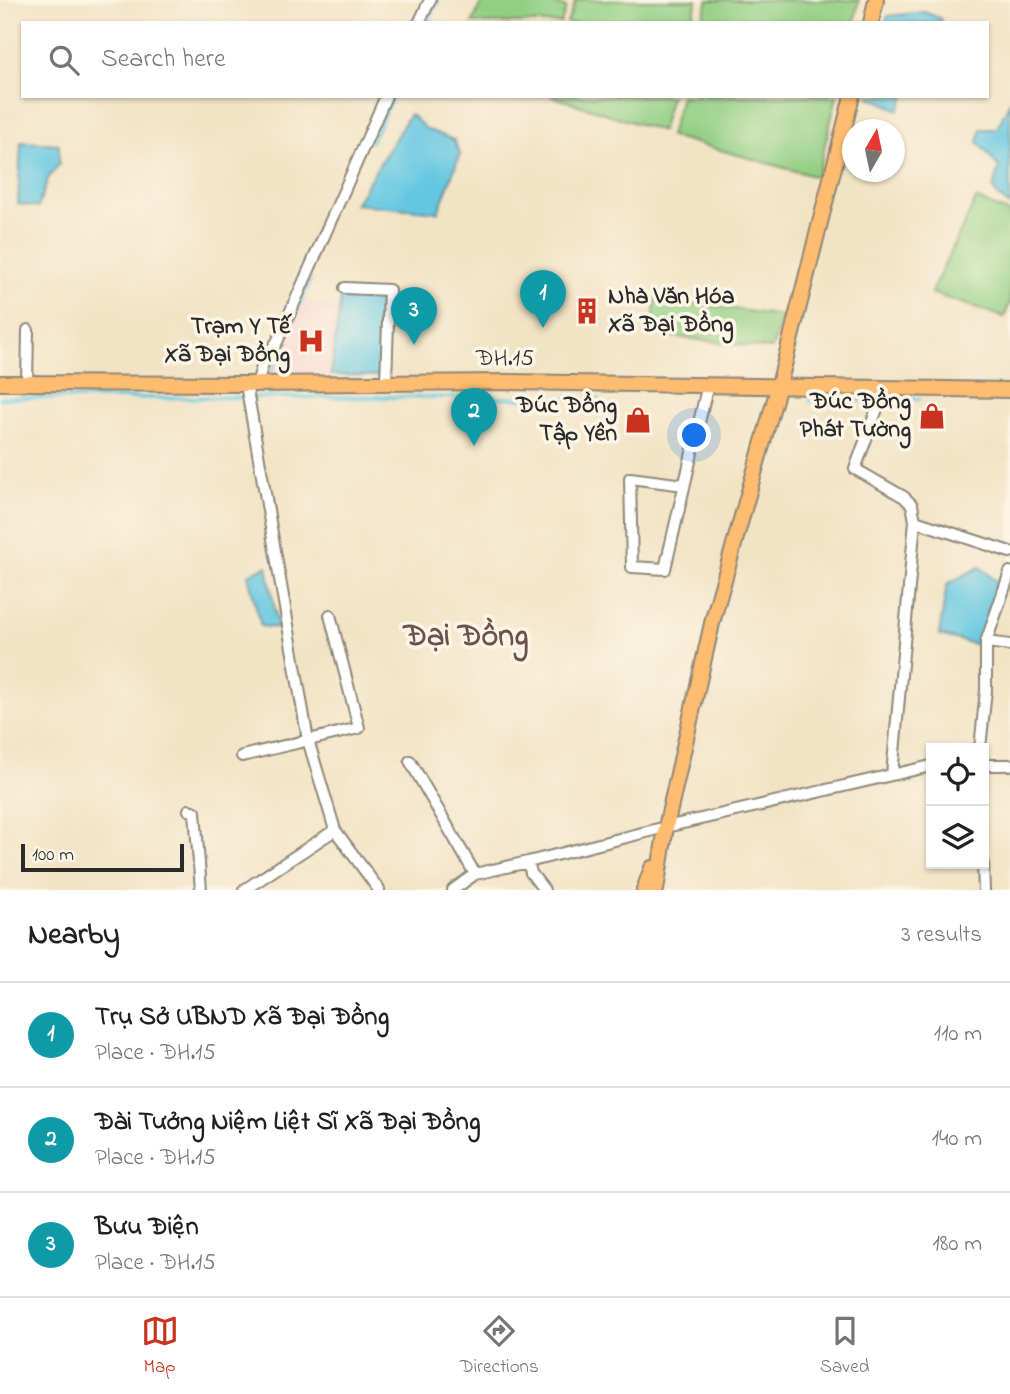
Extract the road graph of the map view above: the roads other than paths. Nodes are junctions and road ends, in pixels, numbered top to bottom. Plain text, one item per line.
1 (430, 0) edge
2 (876, 0) edge
3 (420, 21) edge
4 (871, 21) edge
5 (385, 98) edge
6 (851, 98) edge
7 (345, 288) dead end
8 (28, 330) dead end
9 (386, 382) junction
10 (0, 383) edge
11 (27, 383) junction
12 (252, 384) junction
13 (708, 384) junction
14 (779, 385) junction
15 (885, 387) junction
16 (1010, 390) edge
17 (684, 485) junction
18 (915, 521) junction
19 (1010, 552) edge
20 (1010, 572) edge
21 (330, 615) dead end
22 (986, 642) junction
23 (1010, 645) edge
24 (308, 740) junction
25 (981, 743) edge
26 (242, 756) dead end
27 (410, 761) dead end
28 (989, 765) edge
29 (1010, 765) edge
30 (926, 767) edge
31 (892, 775) junction
32 (189, 810) dead end
33 (666, 827) junction
34 (335, 830) junction
35 (528, 862) junction
36 (983, 869) edge
37 (475, 874) junction
38 (201, 890) edge
39 (244, 890) edge
40 (379, 890) edge
41 (453, 890) edge
42 (544, 890) edge
43 (645, 890) edge
44 (656, 890) edge
45 (984, 890) edge

1 - 3 street
2 - 4 main road
5 - 12 street
6 - 14 main road
7 - 9 street
8 - 11 street
9 - 12 main road, ĐH.15 / ĐH.15
9 - 13 main road, ĐH.15 / ĐH.15
10 - 11 main road, ĐH.15 / ĐH.15
11 - 12 main road, ĐH.15 / ĐH.15
12 - 24 street
13 - 14 main road, ĐH.15 / ĐH.15
13 - 17 street
14 - 15 main road, ĐH.15 / ĐH.15
14 - 33 main road
15 - 16 main road, ĐH.15 / ĐH.15
15 - 18 street
17 - 17 street
18 - 19 street
18 - 31 street
20 - 22 street
21 - 24 street
22 - 23 street
22 - 25 street
24 - 26 street
24 - 34 street
27 - 37 street
28 - 29 street
30 - 31 street
31 - 33 street
32 - 38 street
33 - 35 street
33 - 43 main road
33 - 44 main road
34 - 39 street
34 - 40 street
35 - 37 street
35 - 42 street
36 - 45 street
37 - 41 street

